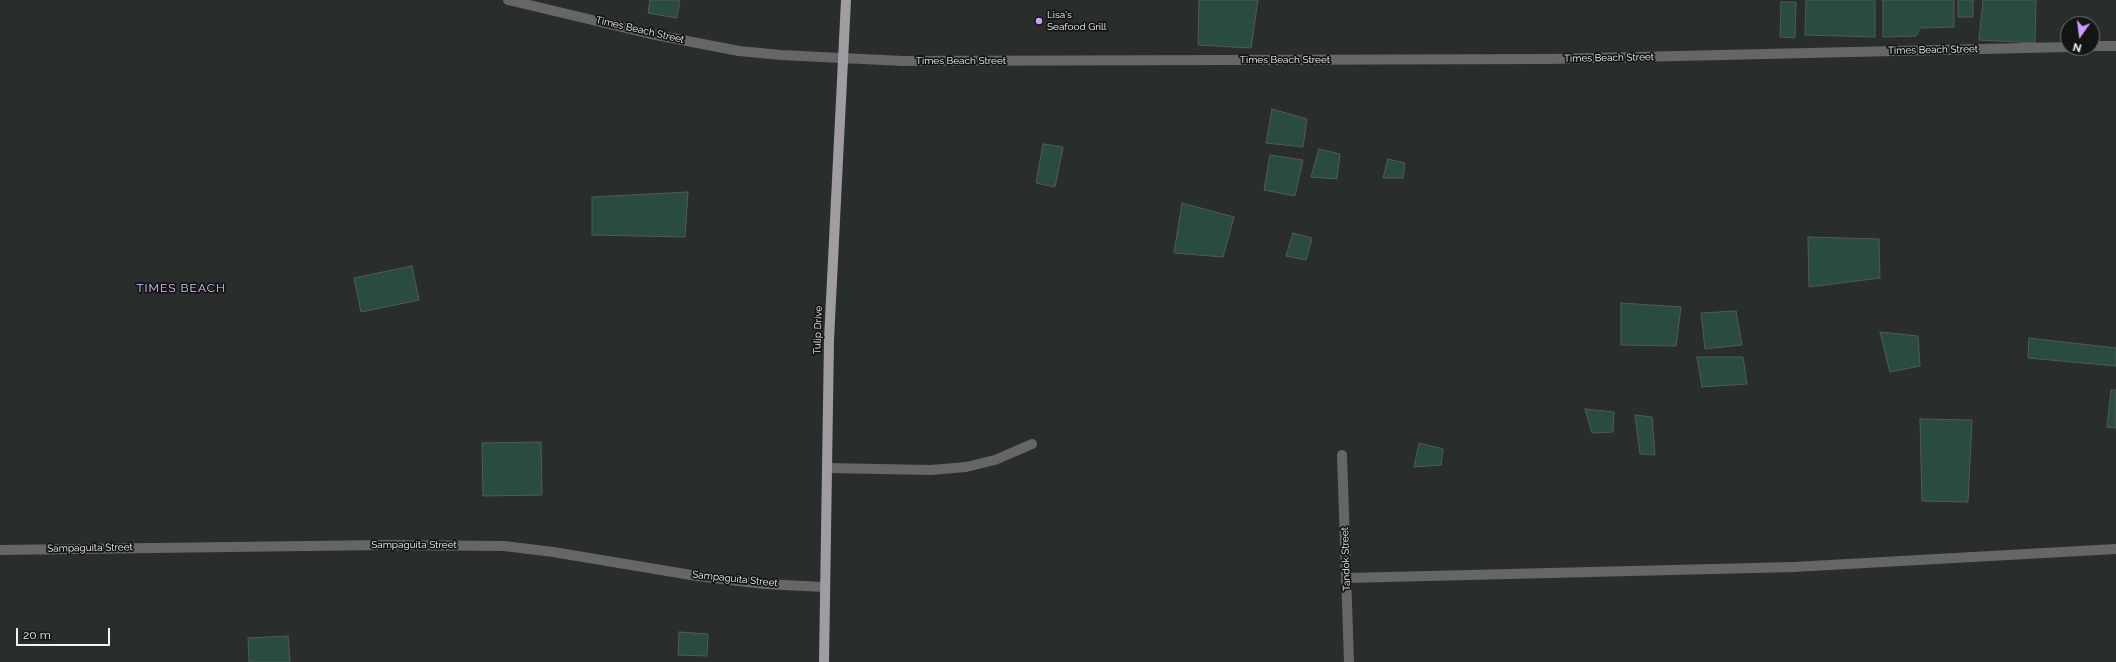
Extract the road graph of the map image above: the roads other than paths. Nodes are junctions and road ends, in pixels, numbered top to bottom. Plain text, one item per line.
1 (508, 0) edge
2 (846, 0) edge
3 (2100, 46) edge
4 (2116, 46) edge
5 (2060, 47) edge
6 (842, 58) junction
7 (1032, 444) dead end
8 (1342, 455) dead end
9 (827, 468) junction
10 (0, 550) edge
11 (2116, 550) edge
12 (1346, 578) junction
13 (824, 587) junction
14 (824, 662) edge
15 (1349, 662) edge

1 - 6 street, Times Beach Street
2 - 6 main road, Tulip Drive
3 - 4 street
5 - 6 street, Times Beach Street
6 - 9 main road, Tulip Drive
7 - 9 street
8 - 12 street, Tandok Street
9 - 13 main road, Tulip Drive
10 - 13 street, Sampaguita Street
11 - 12 street
12 - 15 street, Tandok Street
13 - 14 main road, Tulip Drive

